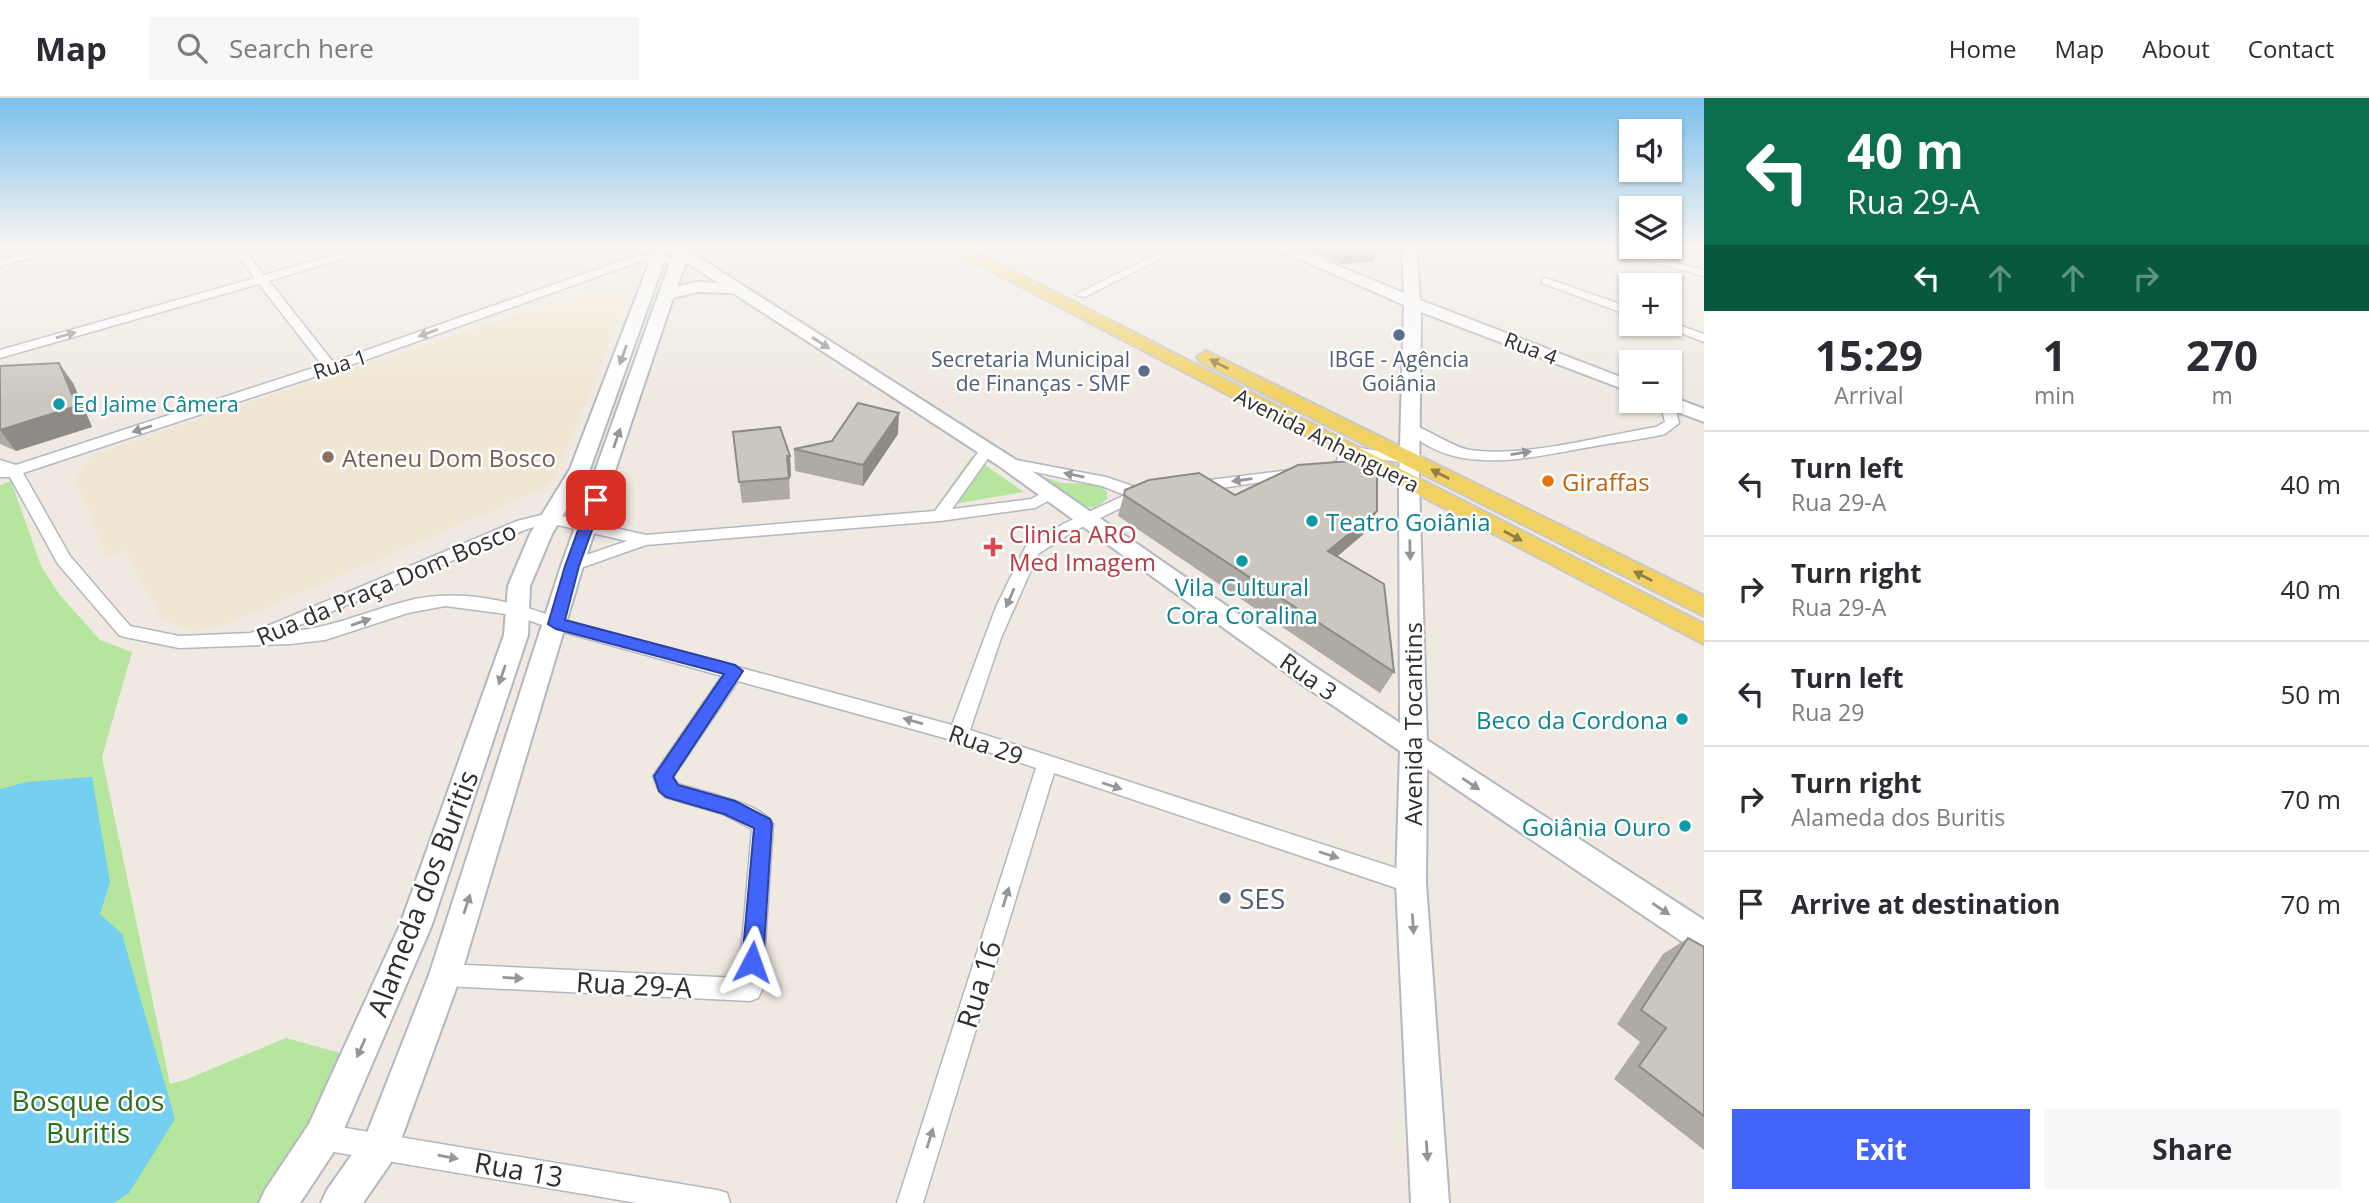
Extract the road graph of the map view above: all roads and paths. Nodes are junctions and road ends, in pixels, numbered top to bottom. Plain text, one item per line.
1 (205, 297) edge
2 (273, 297) edge
3 (530, 297) edge
4 (655, 297) edge
5 (667, 297) edge
6 (748, 297) edge
7 (1050, 297) edge
8 (1084, 297) edge
9 (1399, 297) edge
10 (1412, 297) edge
11 (1589, 297) edge
12 (1412, 302) junction
13 (1619, 308) edge
14 (1471, 325) junction
15 (1414, 329) junction
16 (1682, 330) edge
17 (1704, 338) edge
18 (0, 354) edge
19 (330, 367) junction
20 (1619, 382) edge
21 (1682, 407) edge
22 (1669, 413) edge
23 (1704, 416) edge
24 (1412, 427) junction
25 (987, 450) junction
26 (1347, 450) junction
27 (1006, 462) junction
28 (5, 470) edge
29 (1411, 471) junction
30 (1180, 489) edge
31 (1052, 493) junction
32 (940, 516) junction
33 (549, 518) junction
34 (1087, 518) junction
35 (587, 526) junction
36 (643, 540) junction
37 (572, 566) junction
38 (1704, 607) edge
39 (516, 609) junction
40 (315, 612) junction
41 (556, 624) junction
42 (325, 634) junction
43 (1704, 635) edge
44 (246, 641) junction
45 (735, 671) junction
46 (959, 734) junction
47 (1414, 746) junction
48 (1047, 765) junction
49 (1411, 883) junction
50 (1704, 938) edge
51 (444, 975) junction
52 (321, 1137) junction
53 (381, 1145) junction
54 (278, 1203) edge
55 (340, 1203) edge
56 (717, 1203) edge
57 (910, 1203) edge
58 (1430, 1203) edge

18 -> 1 street
2 - 19 street
3 -> 19 street, Rua 1
4 -> 33 main road, Alameda dos Buritis
35 -> 5 main road, Alameda dos Buritis
6 -> 25 main road, Rua 3
7 - 26 main road, Avenida Anhanguera
29 -> 8 main road, Avenida Anhanguera
9 - 12 main road, Rua 4
10 - 12 main road, Avenida Tocantins
11 - 13 street
12 - 14 main road, Rua 4
12 - 15 main road, Avenida Tocantins
14 - 15 main road
14 - 20 main road, Rua 4
15 - 24 main road, Avenida Tocantins
16 - 17 street
19 -> 28 street, Rua 1
21 - 23 main road
24 -> 22 street
24 - 29 main road, Avenida Tocantins
25 - 27 main road, Rua 3
25 - 32 street
26 - 29 main road, Avenida Anhanguera
26 -> 30 street
27 - 31 main road, Rua 3
34 -> 27 street
28 - 44 street
38 -> 29 main road, Avenida Anhanguera
29 -> 43 main road, Avenida Anhanguera
29 -> 47 main road, Avenida Tocantins
31 - 32 street
31 - 34 main road, Rua 3
32 - 36 street
33 - 35 street
33 - 39 main road, Alameda dos Buritis
33 - 40 street, Rua da Praça Dom Bosco
34 -> 46 street
34 - 47 main road, Rua 3
35 - 36 street
35 - 37 main road, Alameda dos Buritis
36 - 37 street
37 - 41 main road, Alameda dos Buritis
39 - 41 street
42 -> 39 street, Rua da Praça Dom Bosco
39 -> 52 main road, Alameda dos Buritis
40 - 42 street
40 - 44 street, Rua da Praça Dom Bosco
41 - 45 street, Rua 29
51 -> 41 main road, Alameda dos Buritis
42 - 44 street, Rua da Praça Dom Bosco
46 -> 45 street, Rua 29
51 -> 45 street, Rua 29-A
46 - 48 street, Rua 29
47 - 49 main road, Avenida Tocantins
47 -> 50 main road, Rua 3
48 -> 49 street, Rua 29
57 -> 48 street, Rua 16
49 -> 58 main road, Avenida Tocantins
51 - 53 main road, Alameda dos Buritis
52 - 53 street, Rua 13
52 - 54 main road, Alameda dos Buritis
53 - 55 main road, Alameda dos Buritis
53 -> 56 street, Rua 13

